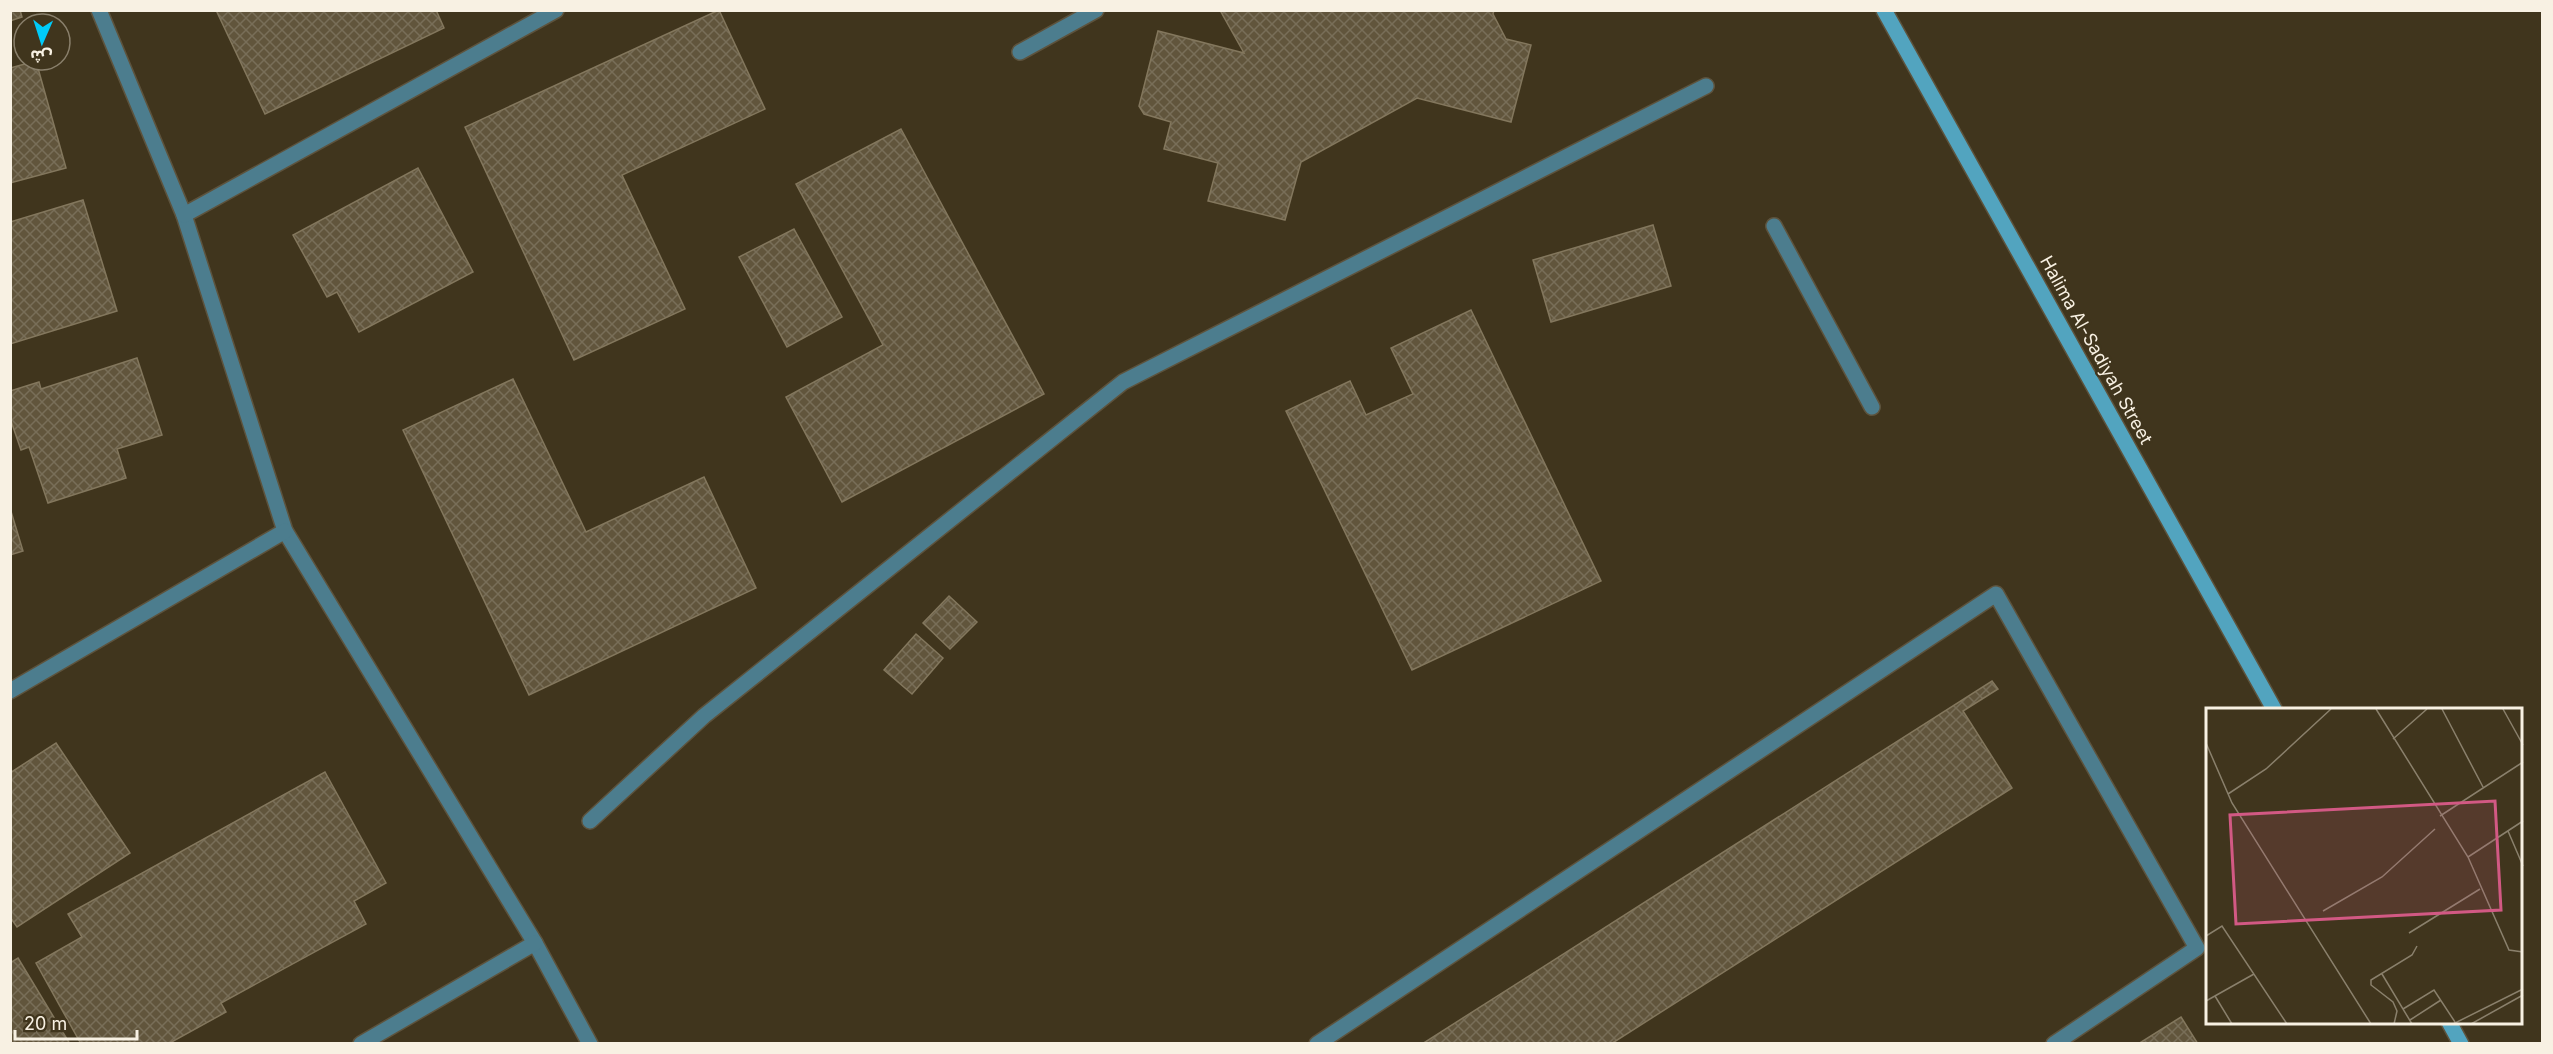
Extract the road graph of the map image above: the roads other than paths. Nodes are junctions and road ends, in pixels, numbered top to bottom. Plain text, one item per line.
1 (99, 10) edge
2 (556, 10) edge
3 (1096, 10) edge
4 (1884, 10) edge
5 (1020, 52) dead end
6 (1706, 86) dead end
7 (183, 215) junction
8 (1774, 226) dead end
9 (1872, 407) dead end
10 (285, 531) junction
11 (10, 691) edge
12 (2273, 708) edge
13 (590, 820) dead end
14 (535, 943) junction
15 (2450, 1024) edge
16 (361, 1044) edge
17 (590, 1044) edge
18 (1317, 1044) edge
19 (2054, 1044) edge
20 (2461, 1044) edge

1 - 7 street
2 - 7 street
3 - 5 street
4 - 12 street, Halima Al-Sadiyah Street
6 - 13 street
7 - 10 street
8 - 9 street
10 - 11 street
10 - 14 street
14 - 16 street
14 - 17 street
15 - 20 street
18 - 19 street

